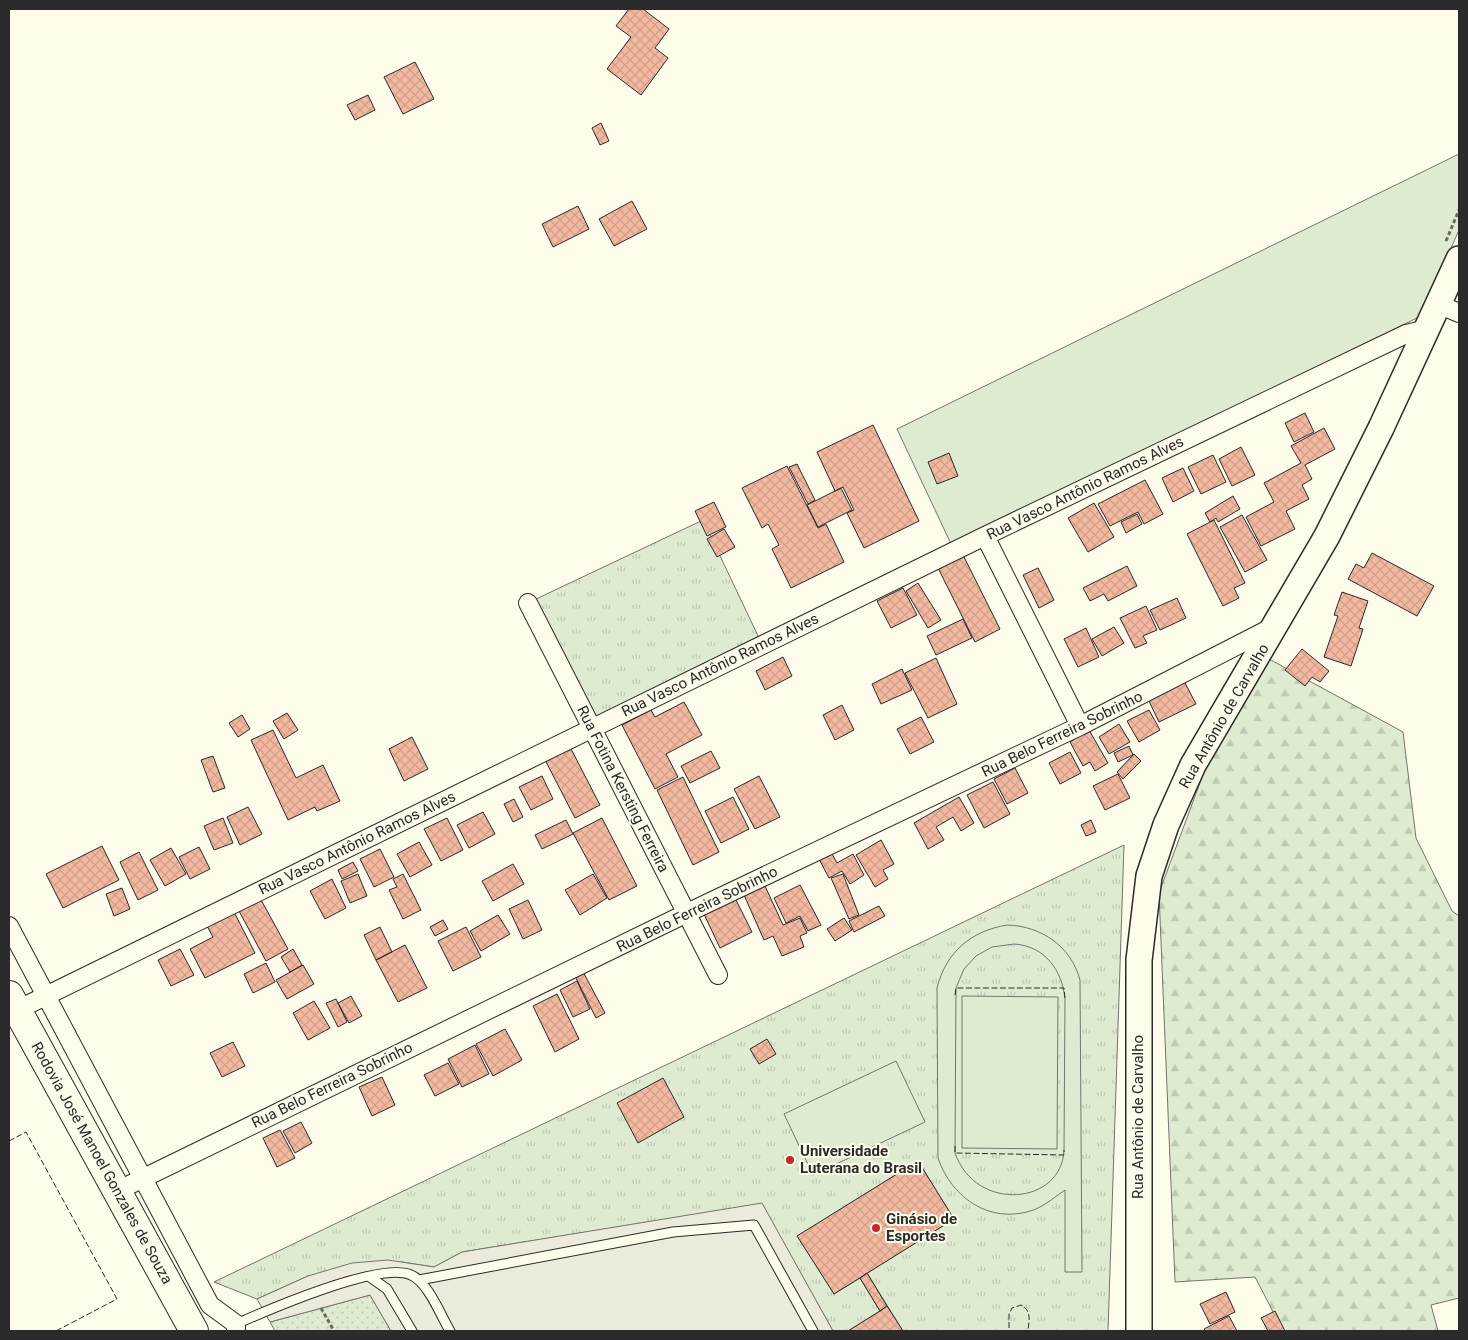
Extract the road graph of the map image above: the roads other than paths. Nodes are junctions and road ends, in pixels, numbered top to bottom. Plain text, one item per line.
1 (1459, 259) edge
2 (1449, 309) edge
3 (1427, 329) junction
4 (985, 536) junction
5 (528, 603) dead end
6 (1276, 625) junction
7 (1080, 726) junction
8 (591, 728) junction
9 (687, 913) junction
10 (9, 926) edge
11 (718, 975) dead end
12 (46, 996) junction
13 (13, 1002) edge
14 (142, 1177) junction
15 (117, 1191) junction
16 (370, 1277) junction
17 (420, 1280) junction
18 (178, 1300) junction
19 (210, 1305) junction
20 (236, 1328) edge
21 (194, 1331) edge
22 (412, 1331) edge
23 (450, 1331) edge
24 (814, 1331) edge
25 (1139, 1331) edge

1 - 2 main road, Rua Antônio de Carvalho
2 - 3 main road, Rua Antônio de Carvalho
3 - 4 street, Rua Vasco Antônio Ramos Alves
3 - 6 main road, Rua Antônio de Carvalho
4 - 7 street
4 - 8 street, Rua Vasco Antônio Ramos Alves
5 - 8 street, Rua Fotina Kersting Ferreira
6 - 7 street, Rua Belo Ferreira Sobrinho
6 - 25 main road, Rua Antônio de Carvalho
7 - 9 street, Rua Belo Ferreira Sobrinho
8 - 9 street, Rua Fotina Kersting Ferreira
8 - 12 street, Rua Vasco Antônio Ramos Alves
9 - 11 street, Rua Fotina Kersting Ferreira
9 - 14 street, Rua Belo Ferreira Sobrinho
10 - 12 street
12 - 13 street, Rua Vasco Antônio Ramos Alves
12 - 14 street
13 - 15 main road, Rodovia José Manoel Gonzales de Souza
14 - 15 street, Rua Belo Ferreira Sobrinho
14 - 19 street
15 - 18 main road, Rodovia José Manoel Gonzales de Souza
16 - 17 lane
16 - 20 lane
16 - 22 lane
17 - 23 lane
17 - 24 lane
18 - 19 street
18 - 21 main road, Rodovia José Manoel Gonzales de Souza
19 - 20 street

